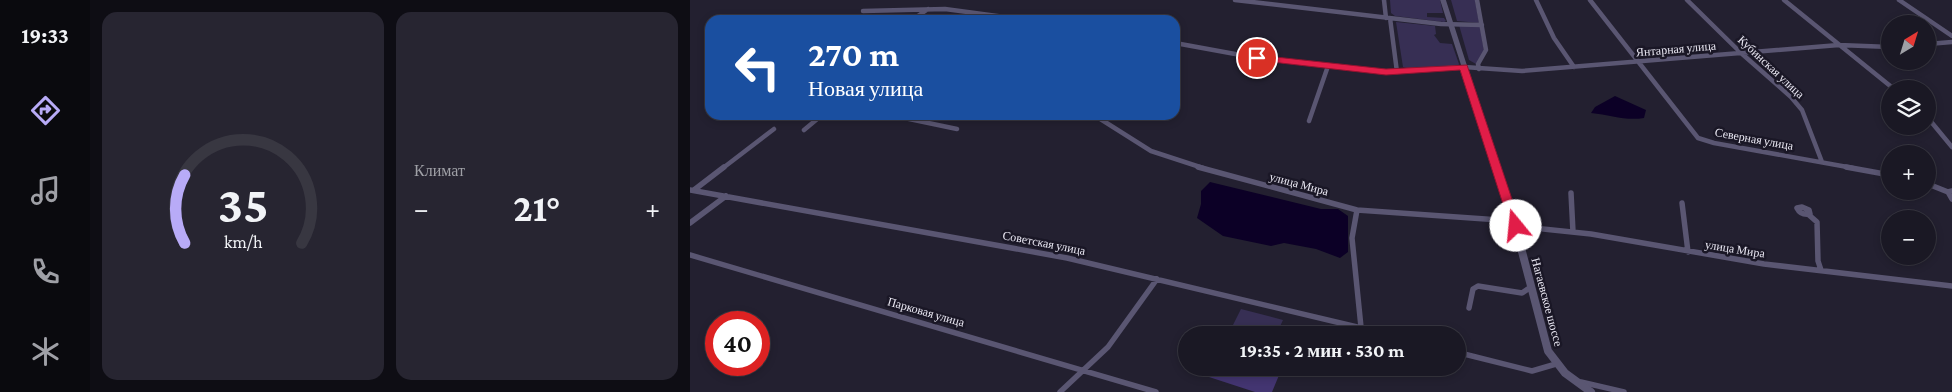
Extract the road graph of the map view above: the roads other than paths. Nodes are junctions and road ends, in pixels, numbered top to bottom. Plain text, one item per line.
1 (1235, 0) edge
2 (1384, 0) edge
3 (1444, 0) edge
4 (1477, 0) edge
5 (1536, 0) edge
6 (1590, 0) edge
7 (1687, 0) edge
8 (1784, 0) edge
9 (1899, 0) edge
10 (928, 8) junction
11 (863, 11) dead end
12 (919, 15) edge
13 (986, 15) edge
14 (1388, 18) junction
15 (1451, 24) junction
16 (1482, 25) junction
17 (1952, 36) edge
18 (1952, 42) edge
19 (1936, 43) edge
20 (1180, 45) edge
21 (1838, 46) junction
22 (1881, 47) edge
23 (1741, 54) junction
24 (1640, 62) junction
25 (1328, 66) junction
26 (1464, 67) junction
27 (1574, 67) junction
28 (1479, 69) junction
29 (1397, 72) junction
30 (1882, 80) edge
31 (816, 120) edge
32 (919, 120) edge
33 (1102, 120) edge
34 (1309, 121) dead end
35 (1936, 128) edge
36 (774, 129) dead end
37 (957, 129) dead end
38 (804, 130) dead end
39 (1952, 147) edge
40 (1822, 162) junction
41 (1881, 173) edge
42 (1936, 187) edge
43 (692, 190) edge
44 (1950, 192) edge
45 (1571, 193) dead end
46 (726, 196) junction
47 (1952, 199) edge
48 (1682, 203) dead end
49 (1357, 210) junction
50 (1809, 215) dead end
51 (690, 223) edge
52 (1515, 224) junction
53 (1573, 232) junction
54 (1688, 252) junction
55 (690, 255) edge
56 (1821, 270) junction
57 (1157, 279) junction
58 (1952, 286) edge
59 (1531, 287) junction
60 (1469, 308) dead end
61 (1357, 326) edge
62 (1361, 326) edge
63 (1466, 354) edge
64 (1556, 364) junction
65 (1082, 370) junction
66 (1575, 381) junction
67 (1060, 392) edge
68 (1156, 392) edge
69 (1591, 392) edge
70 (1624, 392) edge

1 - 14 street
2 - 14 street
3 - 15 street, Нагаевское шоссе
4 - 16 street
5 - 27 street
6 - 24 street, Северная улица
7 - 23 street, Кубинская улица
8 - 21 street
9 - 17 street
10 - 11 street
10 - 12 street
10 - 13 street
14 - 15 street
14 - 29 street
15 - 16 street
15 - 26 street, Нагаевское шоссе
16 - 28 street
18 - 19 street
20 - 25 street, Янтарная улица
21 - 22 street, Янтарная улица
21 - 23 street, Янтарная улица
21 - 30 street
23 - 24 street, Янтарная улица
23 - 40 street, Кубинская улица
24 - 27 street, Янтарная улица
24 - 40 street, Северная улица
25 - 29 street, Янтарная улица
25 - 34 street
26 - 28 street, Янтарная улица
26 - 29 street, Янтарная улица
26 - 52 street, Нагаевское шоссе
27 - 28 street, Янтарная улица
31 - 38 street
32 - 37 street
33 - 49 street, улица Мира
35 - 39 street
36 - 43 street
40 - 41 street, Северная улица
42 - 44 street
43 - 46 street, Советская улица
44 - 47 street
45 - 53 street
46 - 51 street
46 - 57 street, Советская улица
48 - 54 street
49 - 52 street, улица Мира
49 - 62 street
50 - 56 street
52 - 53 street, улица Мира
52 - 59 street, Нагаевское шоссе
53 - 54 street, улица Мира
54 - 56 street, улица Мира
55 - 65 street, Парковая улица
56 - 58 street, улица Мира
57 - 61 street, Советская улица
57 - 65 street
59 - 60 street
59 - 64 street, Нагаевское шоссе
63 - 64 street
64 - 66 street, Нагаевское шоссе
65 - 67 street
65 - 68 street, Парковая улица
66 - 69 street, Нагаевское шоссе
66 - 70 street

